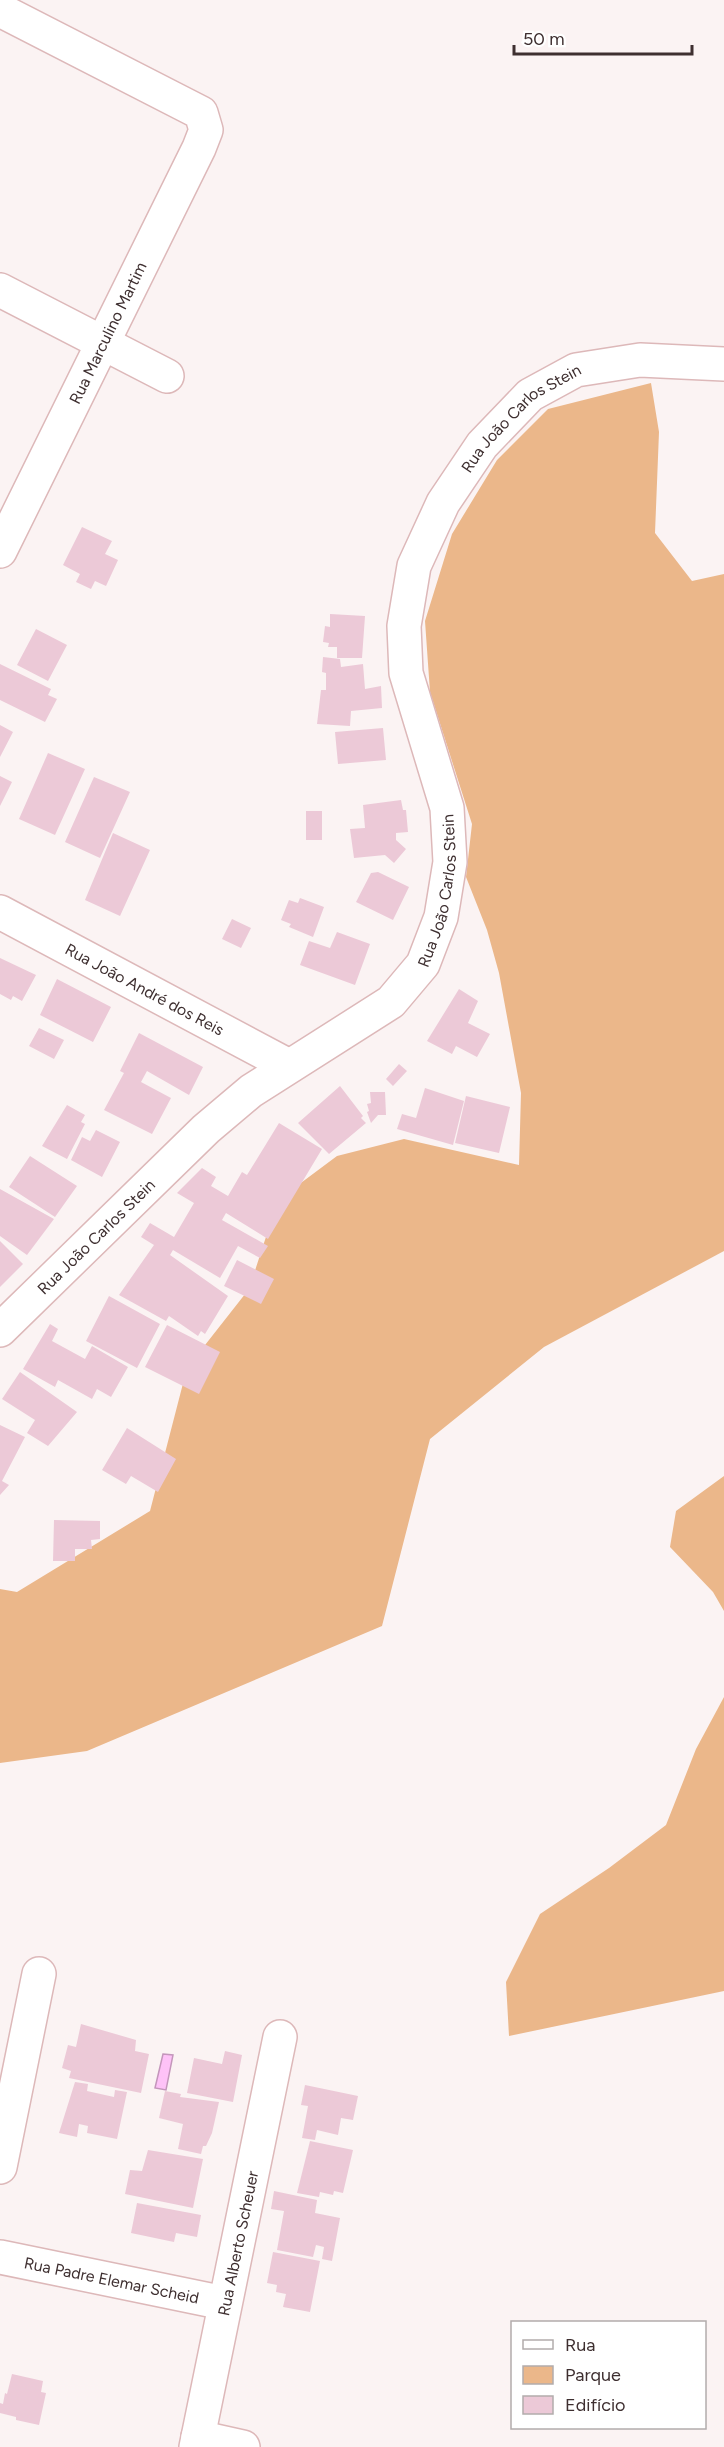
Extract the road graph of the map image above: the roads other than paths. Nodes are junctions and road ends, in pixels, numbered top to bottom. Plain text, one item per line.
1 (0, 10) edge
2 (0, 290) edge
3 (104, 343) junction
4 (724, 364) edge
5 (167, 376) dead end
6 (0, 551) edge
7 (0, 912) edge
8 (289, 1066) junction
9 (0, 1330) edge
10 (39, 1974) dead end
11 (280, 2037) dead end
12 (0, 2167) edge
13 (0, 2257) edge
14 (224, 2303) junction
15 (197, 2442) edge
16 (243, 2447) edge

1 - 3 street, Rua Marculino Martim
2 - 3 street
3 - 5 street
3 - 6 street, Rua Marculino Martim
4 - 8 street, Rua João Carlos Stein
7 - 8 street, Rua João André dos Reis
8 - 9 street, Rua João Carlos Stein
10 - 12 street
11 - 14 street, Rua Alberto Scheuer
13 - 14 street, Rua Padre Elemar Scheid
14 - 15 street, Rua Alberto Scheuer
15 - 16 street

